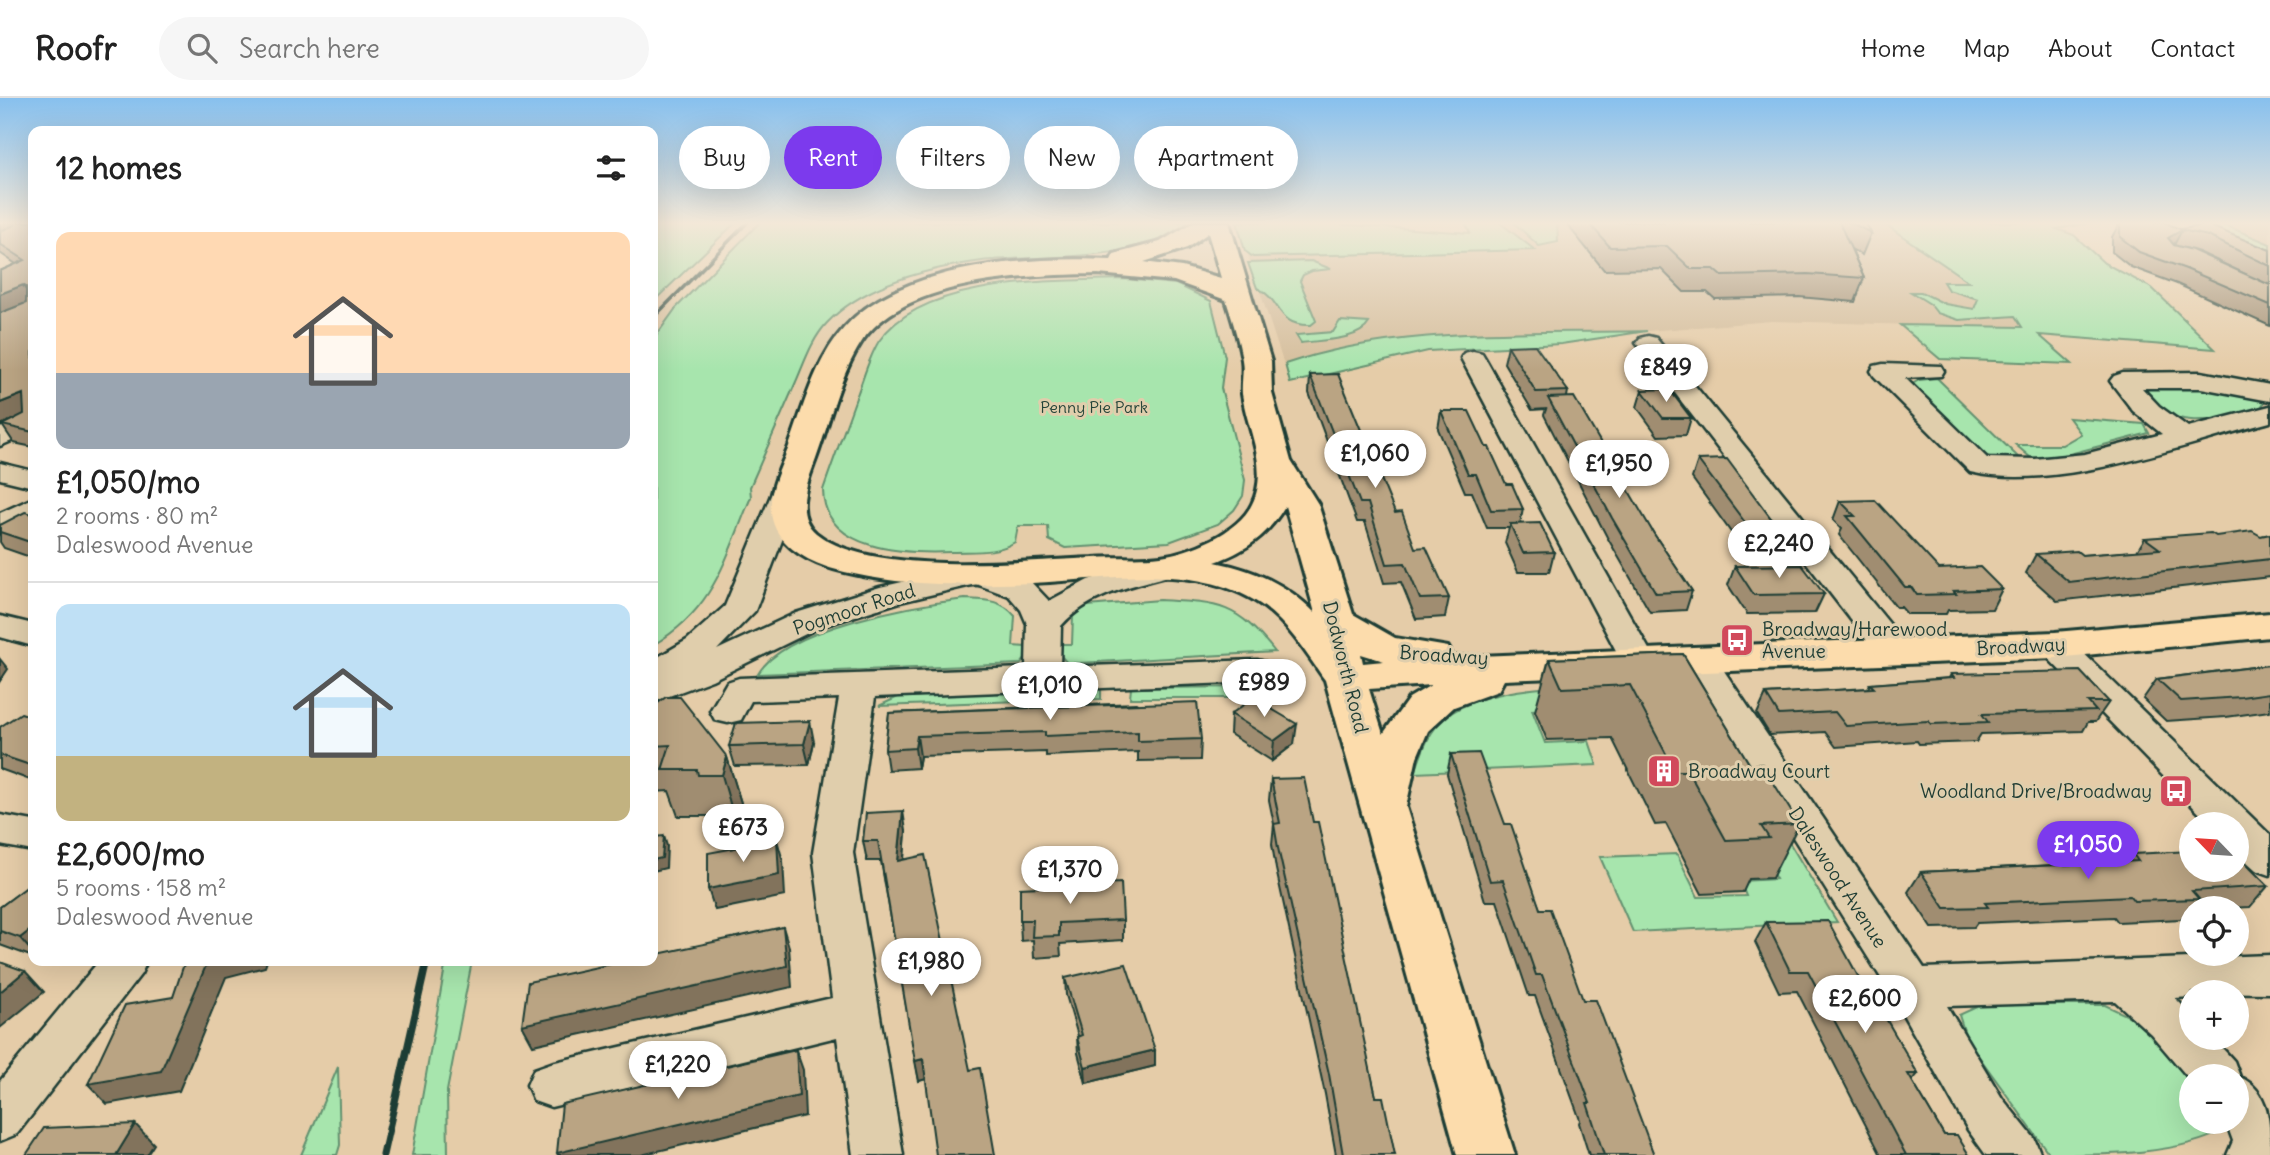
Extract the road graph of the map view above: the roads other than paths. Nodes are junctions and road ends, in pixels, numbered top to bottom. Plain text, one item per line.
1 (1004, 271) edge
2 (1155, 271) edge
3 (1231, 271) edge
4 (1237, 295) junction
5 (1648, 343) dead end
6 (1473, 358) dead end
7 (1932, 371) dead end
8 (2270, 394) edge
9 (2270, 414) edge
10 (28, 424) edge
11 (2183, 436) junction
12 (0, 438) edge
13 (1275, 461) junction
14 (0, 471) edge
15 (28, 478) edge
16 (792, 478) junction
17 (28, 510) edge
18 (0, 525) edge
19 (1165, 567) junction
20 (978, 574) junction
21 (1336, 619) junction
22 (1045, 624) junction
23 (0, 625) edge
24 (2270, 625) edge
25 (28, 633) edge
26 (2055, 645) junction
27 (1894, 652) junction
28 (1698, 658) junction
29 (1638, 660) junction
30 (1562, 663) junction
31 (658, 671) edge
32 (1257, 671) dead end
33 (1043, 677) junction
34 (1345, 677) junction
35 (859, 687) junction
36 (658, 688) edge
37 (734, 701) dead end
38 (1385, 808) junction
39 (2221, 812) edge
40 (0, 830) edge
41 (28, 835) edge
42 (2249, 839) edge
43 (2270, 859) edge
44 (120, 966) edge
45 (2270, 974) edge
46 (2125, 982) junction
47 (1912, 988) junction
48 (859, 1012) junction
49 (2206, 1064) edge
50 (551, 1085) dead end
51 (2249, 1116) edge
52 (0, 1118) edge
53 (878, 1155) edge
54 (1486, 1155) edge
55 (2016, 1155) edge
56 (2252, 1155) edge

1 - 16 highway
2 - 4 highway
3 - 4 highway, Dodworth Road
4 - 13 highway, Dodworth Road
5 - 27 street
6 - 29 street
7 - 11 street
8 - 11 street
9 - 11 street
10 - 12 street
13 - 19 highway
13 - 21 highway, Dodworth Road
14 - 15 street
16 - 20 highway
16 - 31 street
17 - 18 street
19 - 20 highway
19 - 22 street
19 - 34 highway
20 - 22 street
20 - 36 street, Pogmoor Road
21 - 30 highway, Broadway
21 - 34 highway, Dodworth Road
22 - 33 street
23 - 25 street
24 - 26 highway, Broadway
26 - 27 highway, Broadway
26 - 39 street
27 - 28 highway, Broadway
28 - 29 highway, Broadway
28 - 47 street, Daleswood Avenue
29 - 30 highway, Broadway
30 - 34 highway, Broadway
30 - 38 highway
32 - 33 street
33 - 35 street
34 - 38 highway, Dodworth Road
35 - 37 street
35 - 48 street
38 - 54 highway, Dodworth Road
40 - 41 street
42 - 43 street
44 - 52 street
45 - 46 street
46 - 47 street
46 - 49 street
47 - 55 street, Daleswood Avenue
48 - 50 street
48 - 53 street
51 - 56 street

